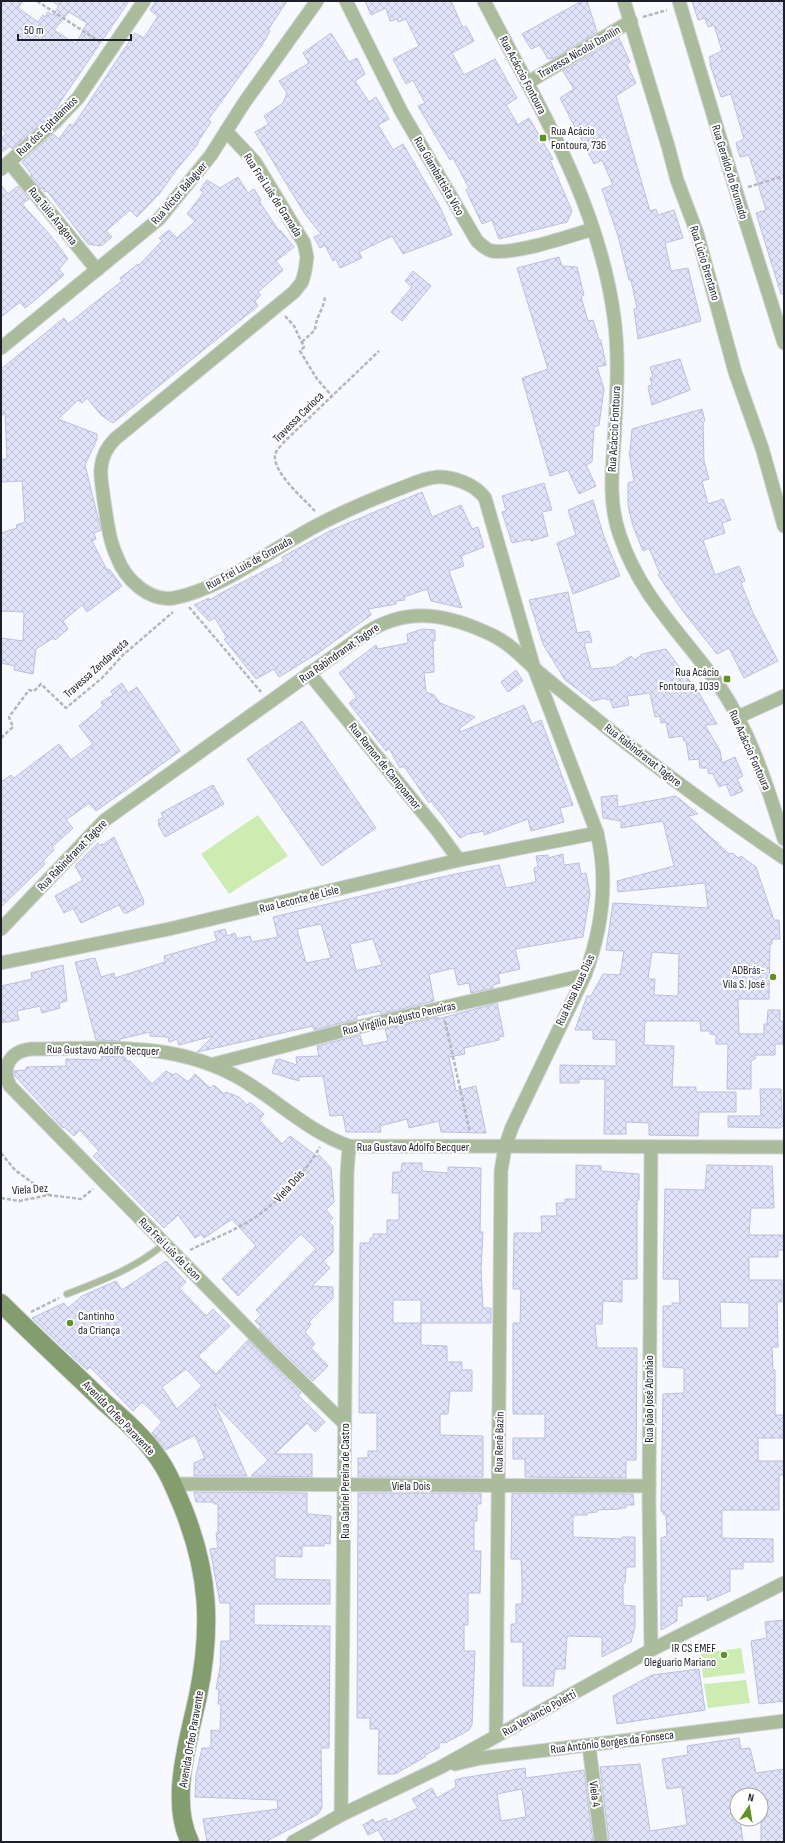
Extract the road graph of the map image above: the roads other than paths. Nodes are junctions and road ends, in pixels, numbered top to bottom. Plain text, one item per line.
1 (144, 1) edge
2 (317, 1) edge
3 (346, 1) edge
4 (484, 1) edge
5 (624, 1) edge
6 (680, 4) edge
7 (631, 21) junction
8 (527, 83) junction
9 (226, 131) junction
10 (5, 165) edge
11 (593, 229) junction
12 (97, 270) junction
13 (784, 343) edge
14 (1, 348) edge
15 (784, 526) edge
16 (534, 668) junction
17 (310, 673) junction
18 (784, 696) edge
19 (738, 717) junction
20 (597, 833) junction
21 (784, 839) edge
22 (784, 858) edge
23 (459, 860) junction
24 (1, 929) edge
25 (3, 961) edge
26 (584, 975) junction
27 (214, 1064) junction
28 (6, 1068) joint
29 (349, 1146) junction
30 (505, 1147) junction
31 (651, 1147) junction
32 (784, 1147) edge
33 (164, 1244) junction
34 (67, 1294) road end
35 (1, 1303) edge
36 (346, 1424) junction
37 (173, 1484) junction
38 (345, 1485) junction
39 (498, 1486) junction
40 (649, 1486) junction
41 (784, 1583) edge
42 (651, 1650) junction
43 (784, 1721) edge
44 (496, 1736) junction
45 (589, 1746) junction
46 (441, 1766) junction
47 (341, 1815) junction
48 (190, 1842) edge
49 (293, 1842) edge
50 (602, 1842) edge

1 - 10 street, Rua dos Epitalamios
2 - 9 street, Rua Victor Balaguer
3 - 11 street, Rua Giambattista Vico
4 - 8 street, Rua Acáccio Fontoura
5 - 7 street, Rua Lúcio Brentano
6 - 13 street, Rua Geraldo do Brumado
7 - 8 street, Travessa Nicolai Danilin
7 - 15 street, Rua Lúcio Brentano
8 - 11 street, Rua Acáccio Fontoura
9 - 12 street, Rua Victor Balaguer
9 - 16 street, Rua Frei Luis de Granada
10 - 12 street, Rua Túlia Aragona
11 - 19 street, Rua Acáccio Fontoura
12 - 14 street, Rua Victor Balaguer
16 - 17 street, Rua Rabindranat Tagore
16 - 20 street, Rua Rosa Ruas Dias
16 - 22 street, Rua Rabindranat Tagore
17 - 23 street, Rua Ramon de Campoamor
17 - 24 street, Rua Rabindranat Tagore
18 - 19 street
19 - 21 street, Rua Acáccio Fontoura
20 - 23 street, Rua Leconte de Lisle
20 - 26 street, Rua Rosa Ruas Dias
23 - 25 street, Rua Leconte de Lisle
26 - 27 street, Rua Virgílio Augusto Peneiras
26 - 30 street, Rua Rosa Ruas Dias
27 - 28 street, Rua Gustavo Adolfo Becquer
27 - 29 street, Rua Gustavo Adolfo Becquer
28 - 33 street, Rua Frei Luis de Leon
29 - 30 street, Rua Gustavo Adolfo Becquer
29 - 36 street, Rua Gabriel Pereira de Castro
30 - 31 street, Rua Gustavo Adolfo Becquer
30 - 39 street, Rua Renê Bazin
31 - 32 street, Rua Gustavo Adolfo Becquer
31 - 40 street, Rua João José Abrahão
33 - 34 lane
33 - 36 street, Rua Frei Luis de Leon
35 - 37 main road, Avenida Orfeo Paravente
36 - 38 street, Rua Gabriel Pereira de Castro
37 - 38 street, Viela Dois
37 - 48 main road, Avenida Orfeo Paravente
38 - 39 street, Viela Dois
38 - 47 street, Rua Gabriel Pereira de Castro
39 - 40 street, Viela Dois
39 - 44 street, Rua Renê Bazin
40 - 42 street, Rua João José Abrahão
41 - 42 street, Rua Venâncio Poletti
42 - 44 street, Rua Venâncio Poletti
43 - 45 street, Rua Antônio Borges da Fonseca
44 - 46 street, Rua Venâncio Poletti
45 - 46 street, Rua Antônio Borges da Fonseca
45 - 50 street, Viela 4
46 - 47 street, Rua Venâncio Poletti
47 - 49 street, Rua Venâncio Poletti

